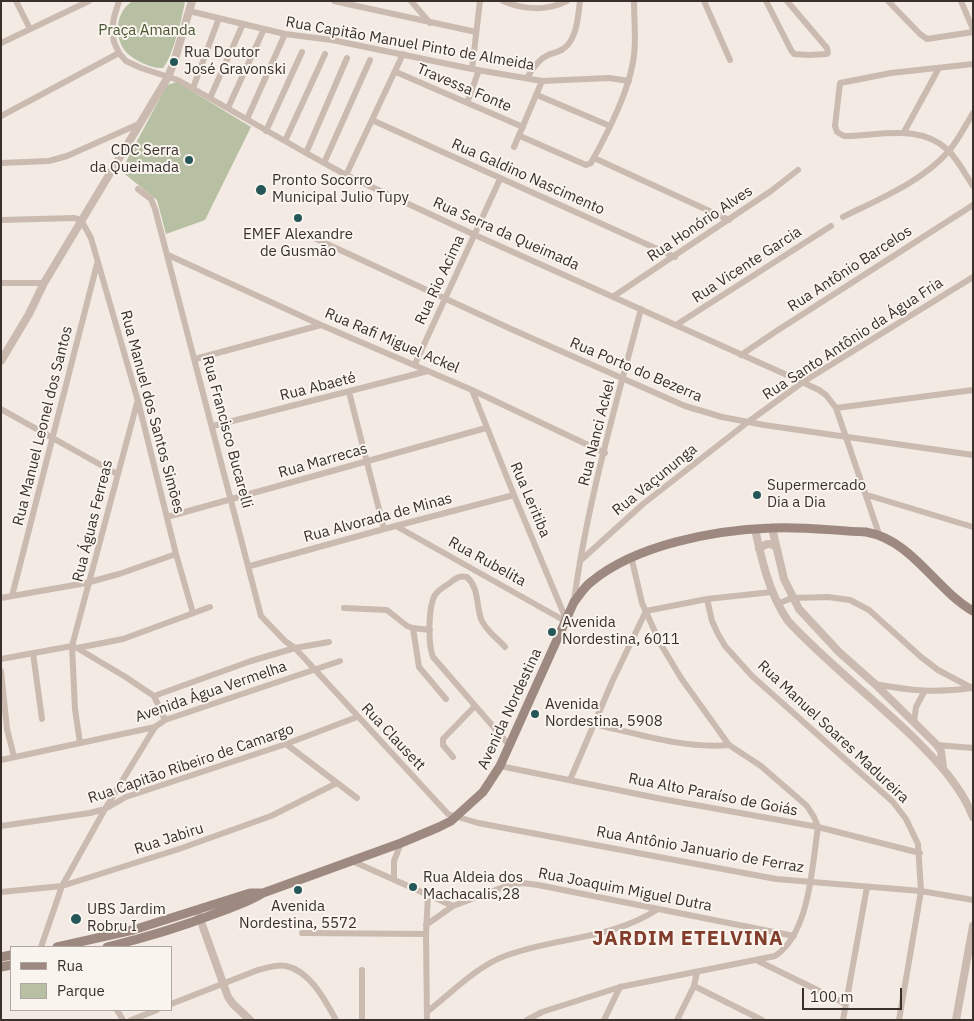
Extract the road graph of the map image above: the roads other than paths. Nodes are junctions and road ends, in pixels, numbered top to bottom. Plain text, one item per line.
1 (16, 1) edge
2 (89, 1) edge
3 (119, 1) edge
4 (192, 1) edge
5 (334, 1) edge
6 (411, 1) edge
7 (480, 1) edge
8 (503, 1) edge
9 (568, 1) edge
10 (580, 1) edge
11 (634, 1) edge
12 (704, 1) edge
13 (766, 1) edge
14 (787, 1) edge
15 (888, 1) edge
16 (961, 1) edge
17 (189, 11) junction
18 (219, 18) junction
19 (431, 23) junction
20 (243, 24) junction
21 (30, 29) junction
22 (264, 29) junction
23 (973, 30) edge
24 (476, 32) junction
25 (285, 34) junction
26 (1, 43) edge
27 (302, 52) dead end
28 (119, 54) junction
29 (325, 54) dead end
30 (403, 54) junction
31 (348, 58) dead end
32 (370, 60) dead end
33 (730, 60) dead end
34 (973, 64) edge
35 (939, 68) junction
36 (476, 70) junction
37 (396, 72) junction
38 (168, 77) junction
39 (527, 78) junction
40 (542, 81) junction
41 (629, 81) junction
42 (193, 88) junction
43 (537, 95) junction
44 (210, 98) junction
45 (467, 103) junction
46 (228, 108) junction
47 (973, 113) edge
48 (1, 116) edge
49 (247, 119) junction
50 (372, 120) junction
51 (141, 123) junction
52 (610, 126) junction
53 (523, 127) junction
54 (266, 131) junction
55 (904, 132) junction
56 (520, 136) junction
57 (285, 141) junction
58 (514, 147) dead end
59 (949, 151) junction
60 (306, 153) junction
61 (594, 158) junction
62 (324, 163) junction
63 (1, 164) edge
64 (798, 170) dead end
65 (346, 174) junction
66 (500, 179) junction
67 (973, 186) edge
68 (138, 189) dead end
69 (973, 205) edge
70 (842, 217) dead end
71 (1, 220) edge
72 (81, 220) junction
73 (729, 220) junction
74 (831, 226) dead end
75 (475, 235) junction
76 (312, 237) dead end
77 (168, 255) junction
78 (675, 256) junction
79 (98, 263) junction
80 (973, 277) edge
81 (1, 283) edge
82 (44, 283) junction
83 (614, 296) junction
84 (445, 299) junction
85 (642, 309) junction
86 (321, 325) junction
87 (676, 325) junction
88 (5, 348) edge
89 (741, 355) junction
90 (195, 359) junction
91 (1, 361) edge
92 (415, 364) junction
93 (428, 371) junction
94 (623, 380) junction
95 (803, 382) junction
96 (472, 390) junction
97 (973, 390) edge
98 (349, 392) junction
99 (138, 402) junction
100 (836, 408) junction
101 (1, 409) edge
102 (748, 422) junction
103 (213, 426) junction
104 (486, 428) junction
105 (845, 436) junction
106 (52, 438) junction
107 (605, 453) junction
108 (973, 454) edge
109 (368, 461) junction
110 (118, 474) junction
111 (866, 495) junction
112 (514, 496) junction
113 (232, 500) junction
114 (167, 517) junction
115 (396, 526) junction
116 (973, 527) edge
117 (384, 528) junction
118 (772, 528) junction
119 (755, 529) junction
120 (879, 534) junction
121 (776, 547) junction
122 (759, 549) junction
123 (176, 554) junction
124 (631, 556) junction
125 (579, 562) junction
126 (250, 566) junction
127 (90, 582) junction
128 (589, 583) junction
129 (772, 592) junction
130 (12, 596) junction
131 (1, 598) edge
132 (792, 598) junction
133 (707, 599) junction
134 (574, 602) junction
135 (777, 604) junction
136 (210, 607) dead end
137 (344, 608) dead end
138 (646, 611) junction
139 (973, 611) edge
140 (193, 613) junction
141 (566, 620) junction
142 (414, 628) junction
143 (430, 630) junction
144 (329, 642) dead end
145 (75, 647) junction
146 (505, 647) dead end
147 (295, 648) junction
148 (33, 652) junction
149 (1, 659) edge
150 (340, 661) dead end
151 (314, 669) junction
152 (1, 671) edge
153 (875, 684) junction
154 (972, 688) edge
155 (924, 692) junction
156 (154, 696) junction
157 (446, 699) dead end
158 (475, 706) junction
159 (357, 717) junction
160 (42, 719) dead end
161 (165, 720) junction
162 (914, 723) junction
163 (594, 724) junction
164 (156, 727) junction
165 (80, 744) junction
166 (286, 744) junction
167 (729, 744) junction
168 (937, 745) junction
169 (510, 746) junction
170 (973, 748) edge
171 (14, 756) junction
172 (453, 757) dead end
173 (1, 760) edge
174 (500, 766) junction
175 (943, 768) junction
176 (570, 780) junction
177 (337, 783) junction
178 (357, 798) dead end
179 (105, 809) junction
180 (455, 817) junction
181 (973, 817) edge
182 (1, 826) edge
183 (818, 827) junction
184 (401, 843) junction
185 (920, 853) junction
186 (352, 860) junction
187 (394, 879) junction
188 (809, 882) junction
189 (62, 886) junction
190 (867, 887) junction
191 (921, 891) junction
192 (1, 892) edge
193 (263, 893) junction
194 (428, 894) junction
195 (973, 900) edge
196 (453, 906) junction
197 (658, 909) junction
198 (198, 910) junction
199 (200, 920) junction
200 (426, 925) junction
201 (973, 926) edge
202 (302, 933) dead end
203 (426, 934) junction
204 (794, 936) junction
205 (95, 944) edge
206 (41, 946) edge
207 (70, 946) edge
208 (111, 946) edge
209 (758, 961) junction
210 (362, 970) dead end
211 (697, 972) junction
212 (223, 984) junction
213 (694, 986) junction
214 (620, 987) junction
215 (172, 1004) edge
216 (846, 1004) junction
217 (154, 1011) edge
218 (427, 1016) edge
219 (131, 1020) edge
220 (250, 1020) edge
221 (336, 1020) edge
222 (362, 1020) edge
223 (527, 1020) edge
224 (604, 1020) edge
225 (677, 1020) edge
226 (762, 1020) edge
227 (843, 1020) edge
228 (899, 1020) edge
229 (956, 1020) edge

1 - 21 street
2 - 21 street
3 - 28 street
4 - 17 street
5 - 19 street
6 - 19 street
7 - 24 street
8 - 9 street
10 - 39 street
11 - 41 street
12 - 33 street
13 - 14 street
15 - 23 street
16 - 23 street
17 - 18 street, Rua Capitão Manuel Pinto de Almeida
17 - 38 street
18 - 20 street, Rua Capitão Manuel Pinto de Almeida
18 - 42 street
19 - 24 street
20 - 22 street, Rua Capitão Manuel Pinto de Almeida
20 - 44 street
21 - 26 street
22 - 25 street, Rua Capitão Manuel Pinto de Almeida
22 - 46 street
24 - 36 street
25 - 30 street, Rua Capitão Manuel Pinto de Almeida
25 - 49 street
27 - 54 street
28 - 38 street
28 - 48 street
29 - 57 street
30 - 36 street, Rua Capitão Manuel Pinto de Almeida
30 - 37 street
31 - 60 street
32 - 62 street
34 - 35 street
35 - 55 street
35 - 55 street
36 - 39 street, Rua Capitão Manuel Pinto de Almeida
36 - 45 street
37 - 45 street, Travessa Fonte
37 - 50 street
38 - 42 street, Rua Serra da Queimada
38 - 51 street
39 - 40 street, Rua Capitão Manuel Pinto de Almeida
40 - 41 street, Rua Capitão Manuel Pinto de Almeida
40 - 43 street
41 - 52 street
42 - 44 street, Rua Serra da Queimada
43 - 52 street
43 - 53 street
44 - 46 street, Rua Serra da Queimada
45 - 53 street, Travessa Fonte
46 - 49 street, Rua Serra da Queimada
47 - 59 street
49 - 54 street, Rua Serra da Queimada
50 - 65 street
50 - 66 street, Rua Galdino Nascimento
51 - 63 street
51 - 72 street
52 - 61 street
53 - 56 street
54 - 57 street, Rua Serra da Queimada
55 - 59 street
56 - 58 street
56 - 61 street
57 - 60 street, Rua Serra da Queimada
59 - 67 street
59 - 70 street
60 - 62 street, Rua Serra da Queimada
61 - 73 street
62 - 65 street, Rua Serra da Queimada
64 - 73 street, Rua Honório Alves
65 - 75 street, Rua Serra da Queimada
66 - 75 street, Rua Rio Acima
66 - 78 street, Rua Galdino Nascimento
68 - 77 street, Rua Francisco Bucarelli
69 - 89 street, Rua Antônio Barcelos
71 - 72 street
72 - 79 street, Rua Manuel dos Santos Simões
72 - 82 street
73 - 78 street, Rua Honório Alves
74 - 87 street, Rua Vicente Garcia
75 - 83 street, Rua Serra da Queimada
75 - 84 street, Rua Rio Acima
76 - 84 street, Rua Porto do Bezerra
77 - 86 street, Rua Rafi Miguel Ackel
77 - 90 street, Rua Francisco Bucarelli
78 - 83 street, Rua Honório Alves
79 - 99 street, Rua Manuel dos Santos Simões
79 - 106 street, Rua Manuel Leonel dos Santos
80 - 95 street, Rua Santo Antônio da Água Fria
81 - 82 street
82 - 88 street
83 - 85 street, Rua Serra da Queimada
84 - 92 street, Rua Rio Acima
84 - 94 street, Rua Porto do Bezerra
85 - 87 street, Rua Serra da Queimada
85 - 94 street, Rua Nanci Ackel
86 - 90 street
86 - 92 street, Rua Rafi Miguel Ackel
87 - 89 street, Rua Serra da Queimada
88 - 91 street
89 - 95 street, Rua Serra da Queimada
90 - 103 street, Rua Francisco Bucarelli
92 - 93 street, Rua Rafi Miguel Ackel
93 - 96 street, Rua Rafi Miguel Ackel
93 - 98 street, Rua Abaeté
94 - 102 street, Rua Porto do Bezerra
94 - 107 street, Rua Nanci Ackel
95 - 100 street, Rua Serra da Queimada
95 - 102 street, Rua Santo Antônio da Água Fria
96 - 104 street, Rua Leritiba
96 - 107 street, Rua Rafi Miguel Ackel
97 - 100 street
98 - 103 street, Rua Abaeté
98 - 109 street
99 - 110 street, Rua Águas Ferreas
99 - 114 street, Rua Manuel dos Santos Simões
100 - 105 street
101 - 106 street
102 - 105 street, Rua Porto do Bezerra
102 - 125 street, Rua Vaçununga
103 - 113 street, Rua Francisco Bucarelli
104 - 109 street, Rua Marrecas
104 - 112 street, Rua Leritiba
105 - 108 street, Rua Porto do Bezerra
105 - 111 street
106 - 110 street
106 - 130 street, Rua Manuel Leonel dos Santos
107 - 125 street, Rua Nanci Ackel
109 - 113 street, Rua Marrecas
109 - 117 street
110 - 127 street, Rua Águas Ferreas
111 - 116 street
111 - 120 street
112 - 115 street, Rua Alvorada de Minas
112 - 141 street, Rua Leritiba
113 - 114 street, Rua Marrecas
113 - 126 street, Rua Francisco Bucarelli
114 - 123 street, Rua Manuel dos Santos Simões
115 - 117 street, Rua Alvorada de Minas
115 - 141 street, Rua Rubelita
117 - 126 street, Rua Alvorada de Minas
118 - 119 main road, Avenida Nordestina
118 - 120 main road, Avenida Nordestina
118 - 121 street
119 - 122 street
119 - 124 main road, Avenida Nordestina
120 - 139 main road, Avenida Nordestina
121 - 122 street
121 - 132 street
122 - 129 street
123 - 127 street
123 - 140 street, Rua Manuel dos Santos Simões
124 - 128 main road, Avenida Nordestina
124 - 138 street
125 - 128 street
125 - 134 street, Rua Nanci Ackel
126 - 147 street, Rua Francisco Bucarelli
127 - 130 street
127 - 145 street, Rua Águas Ferreas
128 - 134 main road, Avenida Nordestina
129 - 133 street
129 - 135 street
130 - 131 street
132 - 135 street
132 - 153 street
132 - 154 street
133 - 138 street
133 - 185 street, Rua Manuel Soares Madureira
134 - 141 main road, Avenida Nordestina
135 - 175 street
136 - 140 street
137 - 142 street
138 - 163 street
138 - 167 street
140 - 145 street
141 - 169 main road, Avenida Nordestina
142 - 143 street
142 - 157 street
143 - 146 street
143 - 158 street
144 - 147 street, Avenida Água Vermelha
145 - 148 street
145 - 156 street
145 - 165 street, Rua Águas Ferreas
147 - 151 street, Rua Francisco Bucarelli
147 - 156 street, Avenida Água Vermelha
148 - 149 street
148 - 160 street
150 - 151 street, Avenida Água Vermelha
151 - 159 street, Rua Clausett
151 - 161 street, Avenida Água Vermelha
152 - 171 street
153 - 155 street
153 - 162 street
154 - 155 street
155 - 162 street
156 - 161 street
158 - 169 street
158 - 172 street
159 - 166 street, Rua Capitão Ribeiro de Camargo
159 - 180 street, Rua Clausett
161 - 164 street, Avenida Água Vermelha
162 - 168 street
163 - 167 street
163 - 176 street
164 - 165 street, Avenida Água Vermelha
164 - 179 street
165 - 171 street, Avenida Água Vermelha
166 - 177 street
166 - 179 street, Rua Capitão Ribeiro de Camargo
167 - 183 street
168 - 170 street
168 - 175 street
169 - 174 main road, Avenida Nordestina
171 - 173 street, Avenida Água Vermelha
174 - 176 street, Rua Alto Paraíso de Goiás
174 - 180 main road, Avenida Nordestina
175 - 181 street
176 - 183 street, Rua Alto Paraíso de Goiás
177 - 178 street
177 - 189 street, Rua Jabiru
179 - 182 street, Rua Capitão Ribeiro de Camargo
179 - 189 street
180 - 184 main road, Avenida Nordestina
180 - 188 street, Rua Antônio Januario de Ferraz
183 - 185 street, Rua Alto Paraíso de Goiás
183 - 188 street
184 - 186 main road, Avenida Nordestina
184 - 187 street
185 - 191 street, Rua Manuel Soares Madureira
186 - 187 street
186 - 193 main road, Avenida Nordestina
187 - 194 street
188 - 190 street, Rua Antônio Januario de Ferraz
188 - 204 street
189 - 192 street, Rua Jabiru
189 - 206 street
190 - 191 street, Rua Antônio Januario de Ferraz
190 - 216 street
191 - 195 street, Rua Antônio Januario de Ferraz
191 - 228 street, Rua Manuel Soares Madureira
193 - 198 main road, Avenida Nordestina
193 - 199 main road, Avenida Nordestina
194 - 196 street
194 - 200 street
196 - 197 street, Rua Joaquim Miguel Dutra
196 - 200 street, Rua Joaquim Miguel Dutra
197 - 204 street, Rua Joaquim Miguel Dutra
197 - 218 street
198 - 199 street
198 - 205 main road, Avenida Nordestina
199 - 208 main road, Avenida Nordestina
199 - 212 street
200 - 203 street
201 - 229 street
202 - 203 street
203 - 218 street
204 - 209 street
205 - 207 main road, Avenida Nordestina
209 - 211 street
209 - 216 street
210 - 222 street
211 - 213 street
211 - 214 street
212 - 215 street
212 - 220 street
212 - 221 street
213 - 225 street
213 - 226 street
214 - 223 street
214 - 224 street
216 - 227 street
217 - 219 street

